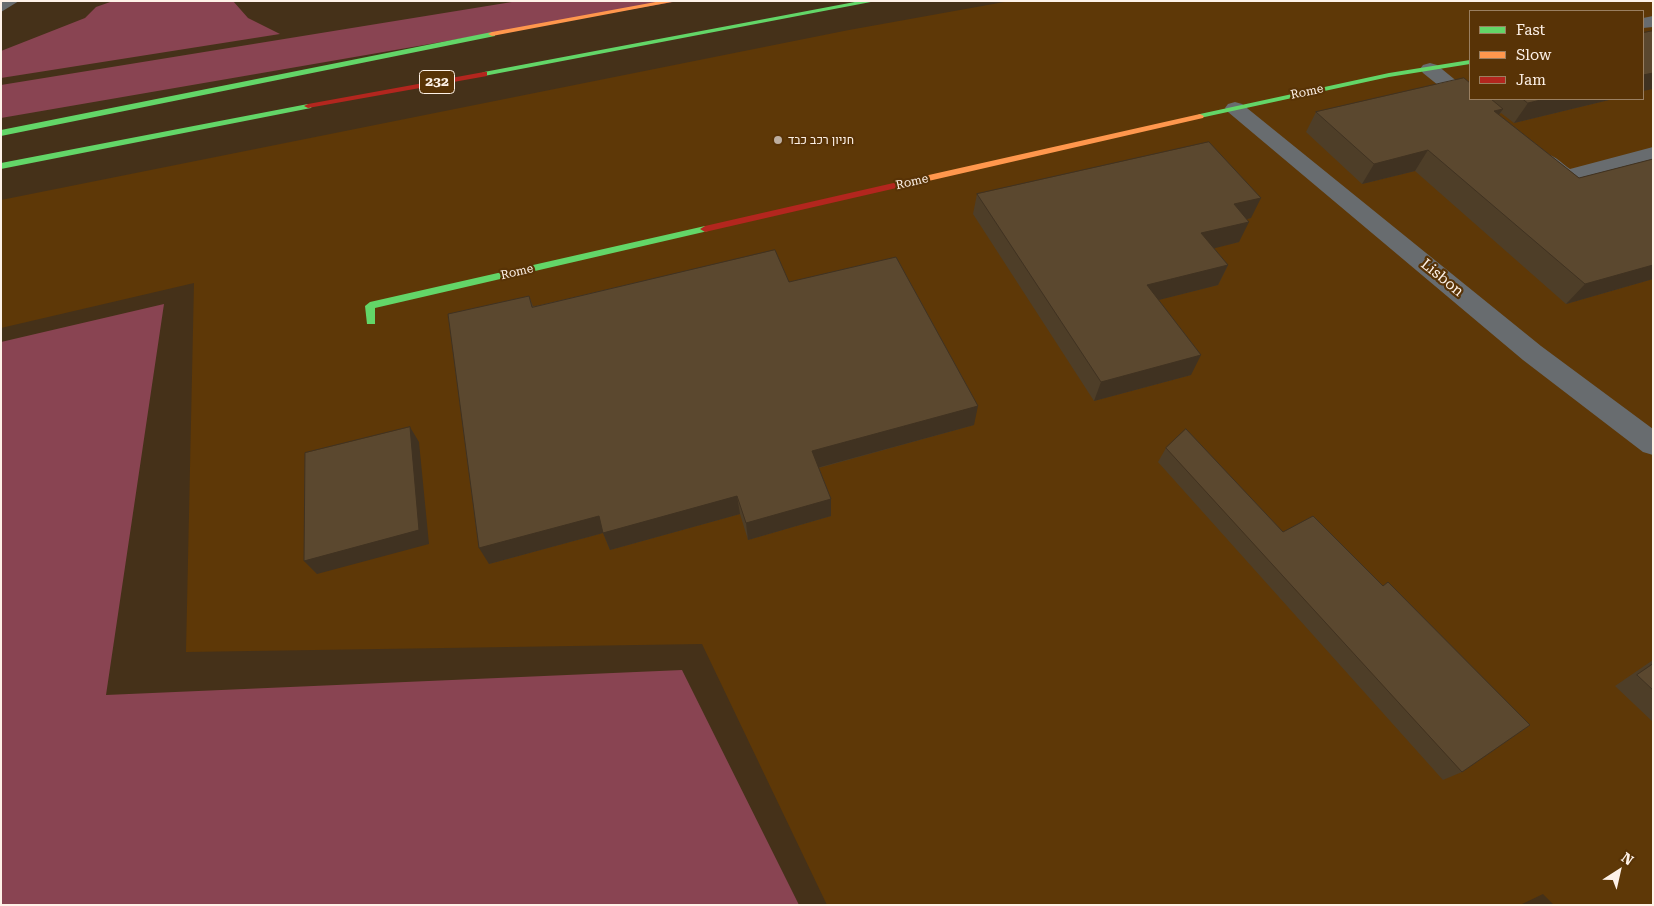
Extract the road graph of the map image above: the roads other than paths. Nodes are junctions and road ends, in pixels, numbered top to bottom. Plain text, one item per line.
1 (12, 1) edge
2 (674, 1) edge
3 (873, 1) edge
4 (1, 8) edge
5 (1469, 62) edge
6 (1430, 69) junction
7 (1235, 108) junction
8 (1490, 117) edge
9 (1, 133) edge
10 (1528, 147) edge
11 (1653, 154) edge
12 (1, 166) edge
13 (371, 322) dead end
14 (1653, 444) edge

1 - 4 lane
2 - 9 main road, 232
3 - 12 main road, 232
5 - 6 main road, Rome
6 - 7 main road, Rome
6 - 8 street
7 - 13 main road, Rome
7 - 14 street, Lisbon
10 - 11 street

